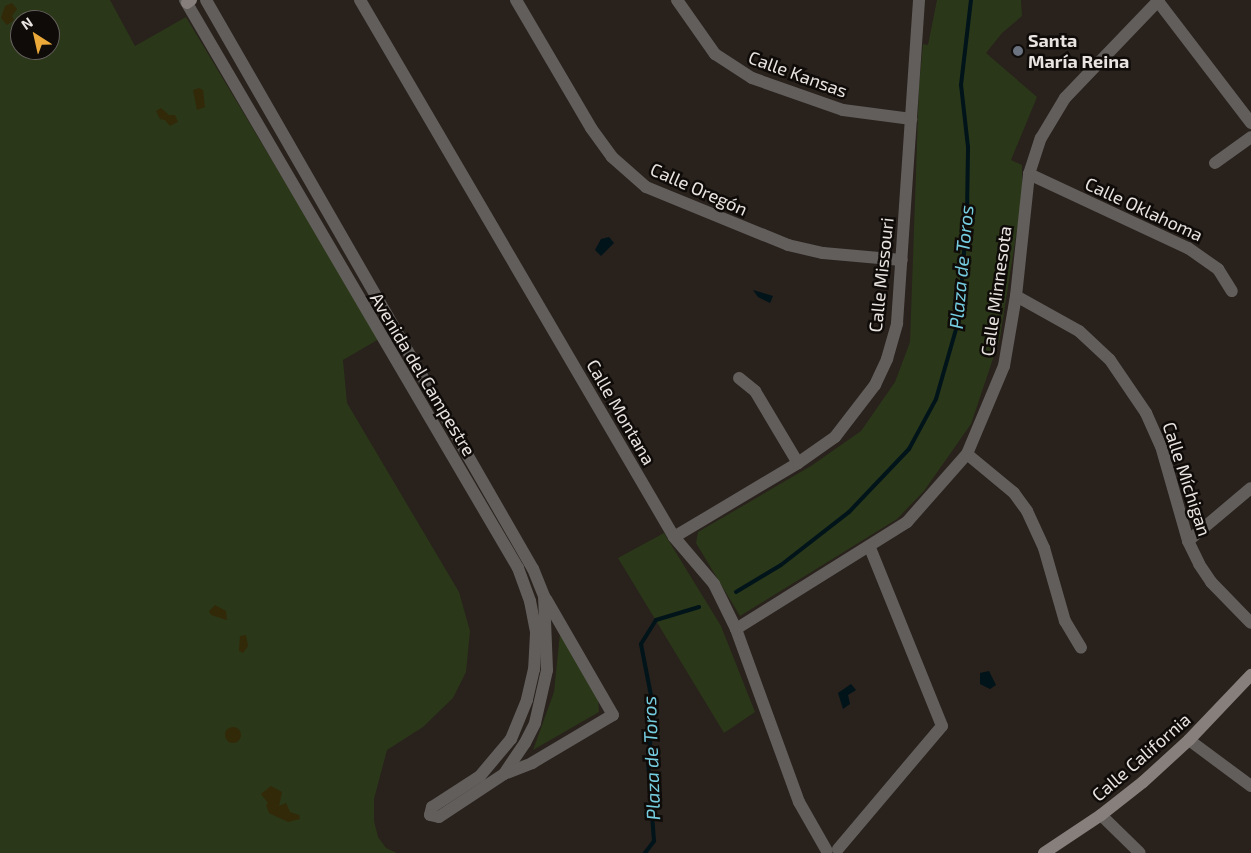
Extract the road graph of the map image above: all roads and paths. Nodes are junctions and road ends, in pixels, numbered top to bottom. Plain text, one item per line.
1 (206, 0) edge
2 (360, 0) edge
3 (516, 0) edge
4 (677, 0) edge
5 (919, 0) edge
6 (1158, 0) edge
7 (188, 1) edge
8 (911, 119) junction
9 (1251, 123) edge
10 (1251, 136) edge
11 (1215, 162) dead end
12 (1029, 174) junction
13 (319, 201) junction
14 (306, 209) junction
15 (902, 260) junction
16 (1232, 291) dead end
17 (1016, 296) junction
18 (738, 378) dead end
19 (432, 396) junction
20 (420, 404) junction
21 (967, 454) junction
22 (798, 463) junction
23 (1251, 488) edge
24 (674, 536) junction
25 (1188, 541) junction
26 (870, 548) junction
27 (544, 596) junction
28 (1251, 623) edge
29 (736, 629) junction
30 (1080, 648) dead end
31 (541, 669) junction
32 (1251, 676) edge
33 (1190, 740) junction
34 (504, 774) junction
35 (480, 776) junction
36 (1251, 786) edge
37 (1102, 816) junction
38 (834, 852) edge
39 (1044, 853) edge
40 (1140, 853) edge

1 - 13 street, Avenida del Campestre
2 - 24 street, Calle Montana
3 - 15 street, Calle Oregón
4 - 8 street, Calle Kansas
5 - 8 street, Calle Missouri
6 - 9 street
6 - 12 street, Calle Minnesota
7 - 14 street, Avenida del Campestre
8 - 15 street, Calle Missouri
10 - 11 street
12 - 16 street, Calle Oklahoma
12 - 17 street, Calle Minnesota
13 - 14 street
13 - 19 street, Avenida del Campestre
14 - 20 street, Avenida del Campestre
15 - 22 street, Calle Missouri
17 - 21 street, Calle Minnesota
17 - 25 street, Calle Míchigan
18 - 22 street
19 - 20 street
19 - 27 street, Avenida del Campestre
20 - 31 street, Avenida del Campestre
21 - 26 street, Calle Minnesota
21 - 30 street
22 - 24 street, Calle Missouri
23 - 25 street
24 - 29 street, Calle Montana
25 - 28 street, Calle Míchigan
26 - 29 street, Calle Minnesota
26 - 38 street
27 - 31 street, Avenida del Campestre
27 - 34 street, Avenida del Campestre
29 - 38 street, Calle Montana
31 - 34 street, Avenida del Campestre
31 - 35 street, Avenida del Campestre
32 - 33 main road, Calle California
33 - 36 street
33 - 37 main road, Calle California
34 - 35 street, Avenida del Campestre
34 - 35 street, Avenida del Campestre
37 - 39 main road, Calle California
37 - 40 street

